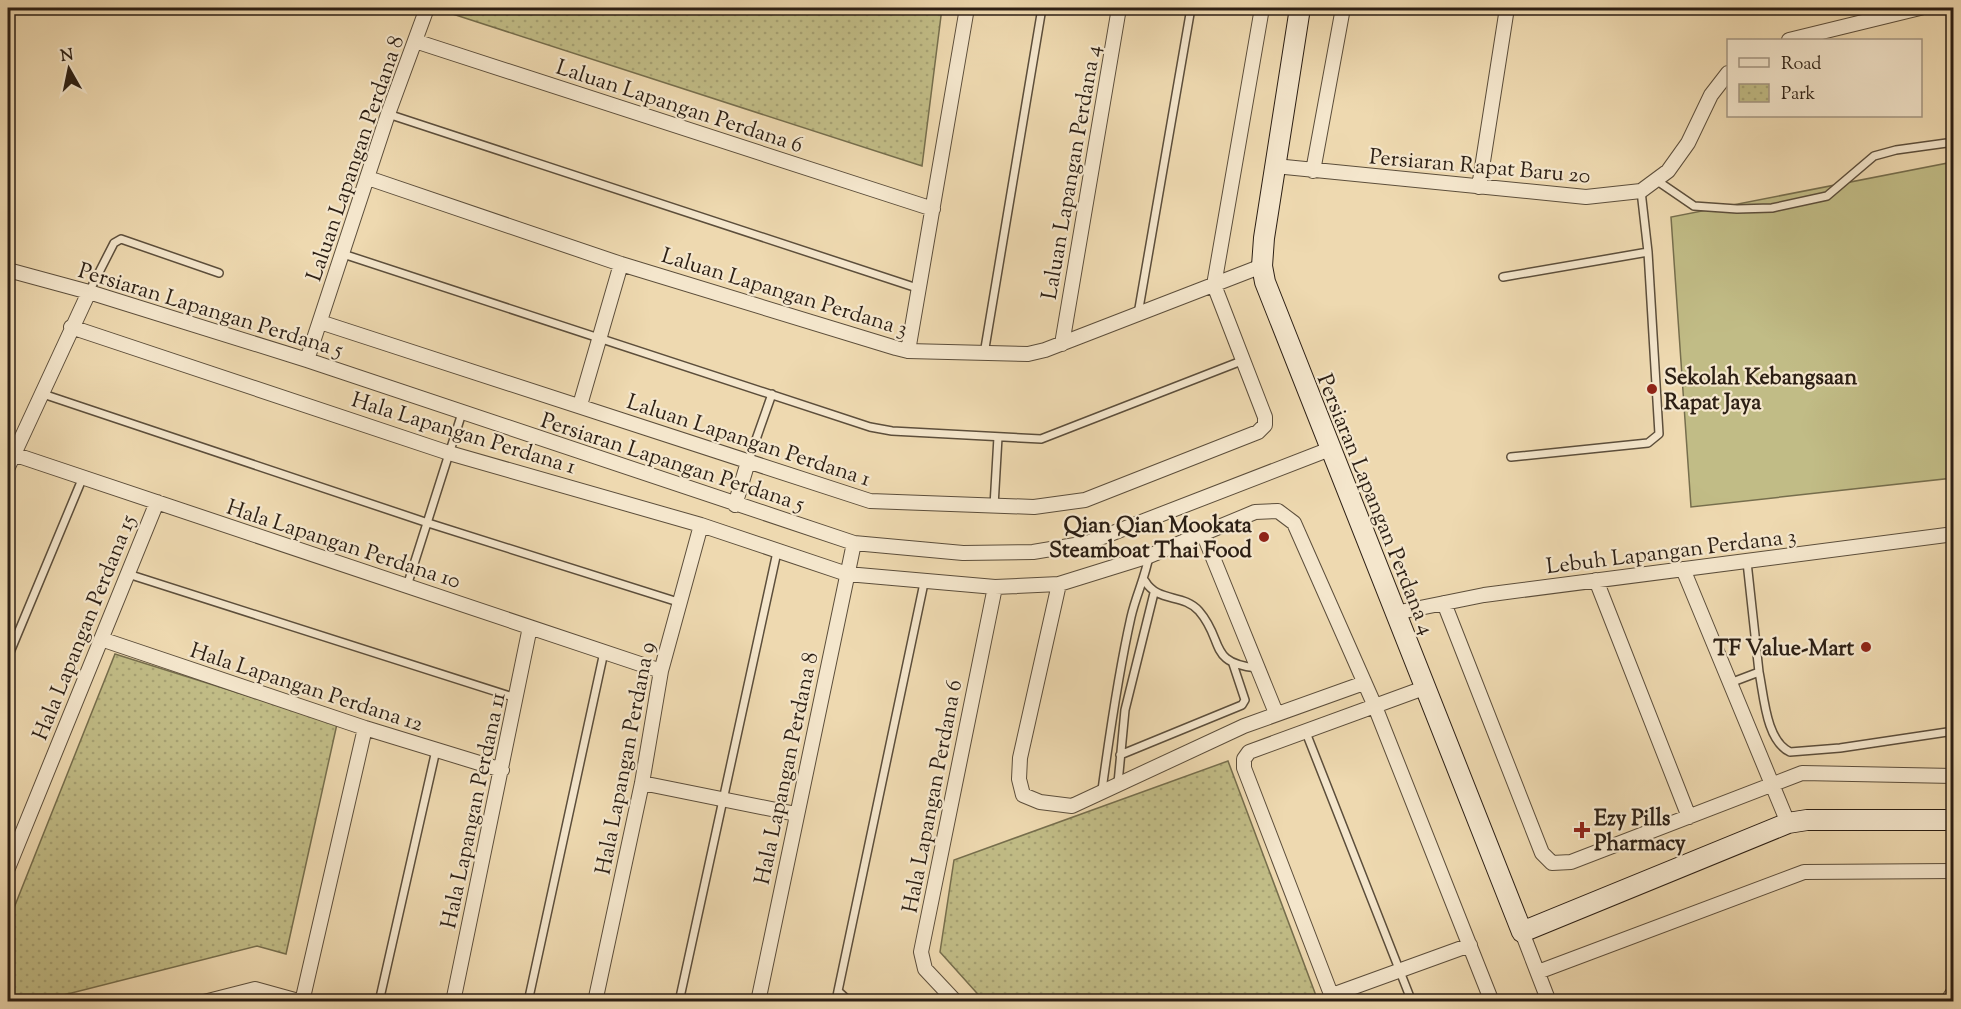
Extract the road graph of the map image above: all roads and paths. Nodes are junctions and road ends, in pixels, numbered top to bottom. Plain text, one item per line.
1 (427, 8) edge
2 (967, 8) edge
3 (1042, 8) edge
4 (1119, 8) edge
5 (1191, 8) edge
6 (1262, 8) edge
7 (1300, 8) edge
8 (1343, 8) edge
9 (1507, 8) edge
10 (1920, 8) edge
11 (1793, 39) edge
12 (415, 41) junction
13 (1727, 74) edge
14 (388, 114) junction
15 (1953, 142) edge
16 (1275, 166) junction
17 (1313, 171) junction
18 (368, 178) junction
19 (1656, 180) junction
20 (1479, 187) junction
21 (1641, 191) junction
22 (933, 209) junction
23 (1648, 252) junction
24 (343, 254) junction
25 (621, 264) junction
26 (1262, 266) junction
27 (8, 270) edge
28 (219, 273) dead end
29 (1503, 276) dead end
30 (1214, 285) junction
31 (917, 288) junction
32 (89, 292) junction
33 (1138, 315) junction
34 (321, 322) junction
35 (71, 327) junction
36 (599, 338) junction
37 (1062, 344) junction
38 (908, 351) junction
39 (984, 354) junction
40 (306, 360) junction
41 (1244, 360) junction
42 (40, 393) junction
43 (772, 394) junction
44 (580, 405) junction
45 (462, 413) junction
46 (998, 437) junction
47 (1330, 449) junction
48 (449, 453) junction
49 (1512, 457) dead end
50 (10, 461) edge
51 (748, 462) junction
52 (83, 477) junction
53 (157, 502) junction
54 (735, 505) junction
55 (994, 506) junction
56 (425, 522) junction
57 (701, 525) junction
58 (1203, 533) junction
59 (1953, 534) edge
60 (854, 543) junction
61 (777, 552) junction
62 (1149, 556) junction
63 (1747, 562) junction
64 (1683, 569) junction
65 (128, 574) junction
66 (846, 574) junction
67 (1596, 580) junction
68 (1145, 581) junction
69 (924, 583) junction
70 (1059, 584) junction
71 (407, 586) junction
72 (995, 587) junction
73 (1154, 593) junction
74 (678, 602) junction
75 (1444, 603) junction
76 (1395, 613) junction
77 (530, 627) junction
78 (101, 639) junction
79 (604, 652) junction
80 (8, 657) edge
81 (1233, 664) junction
82 (1257, 668) junction
83 (661, 671) junction
84 (1759, 672) junction
85 (1364, 683) junction
86 (1730, 683) junction
87 (1424, 688) junction
88 (516, 698) junction
89 (1374, 704) junction
90 (1276, 713) junction
91 (364, 728) junction
92 (1305, 730) junction
93 (1953, 730) edge
94 (436, 750) junction
95 (1120, 755) junction
96 (502, 770) junction
97 (1953, 776) edge
98 (642, 783) junction
99 (1118, 783) junction
100 (1772, 786) junction
101 (1102, 790) junction
102 (722, 800) junction
103 (796, 814) junction
104 (1689, 817) junction
105 (1953, 820) edge
106 (1788, 823) junction
107 (8, 868) edge
108 (1953, 871) edge
109 (1521, 932) junction
110 (1470, 945) junction
111 (1400, 970) junction
112 (1538, 972) junction
113 (838, 991) junction
114 (1333, 998) edge
115 (204, 1002) edge
116 (302, 1002) edge
117 (379, 1002) edge
118 (453, 1002) edge
119 (528, 1002) edge
120 (596, 1002) edge
121 (679, 1002) edge
122 (758, 1002) edge
123 (836, 1002) edge
124 (850, 1002) edge
125 (957, 1002) edge
126 (1412, 1002) edge
127 (1492, 1002) edge
128 (1549, 1002) edge

1 - 12 street, Laluan Lapangan Perdana 8
2 - 22 street
3 - 39 lane
4 - 37 street, Laluan Lapangan Perdana 4
5 - 33 lane
6 - 30 street
7 - 16 street, Persiaran Lapangan Perdana 4
8 - 17 street
9 - 20 street
10 - 11 street
12 - 14 street, Laluan Lapangan Perdana 8
12 - 22 street, Laluan Lapangan Perdana 6
13 - 19 street
14 - 18 street, Laluan Lapangan Perdana 8
14 - 31 lane
15 - 19 lane
16 - 17 street, Persiaran Rapat Baru 20
16 - 26 street, Persiaran Lapangan Perdana 4
17 - 20 street, Persiaran Rapat Baru 20
18 - 24 street, Laluan Lapangan Perdana 8
18 - 25 street, Laluan Lapangan Perdana 3
19 - 21 street
20 - 21 street, Persiaran Rapat Baru 20
21 - 23 lane
22 - 31 street
23 - 29 lane
23 - 49 lane
24 - 34 street, Laluan Lapangan Perdana 8
24 - 36 lane
25 - 36 street
25 - 38 street, Laluan Lapangan Perdana 3
26 - 30 street, Laluan Lapangan Perdana 3
26 - 47 street, Persiaran Lapangan Perdana 4
27 - 32 street, Persiaran Lapangan Perdana 5
28 - 32 lane
30 - 33 street, Laluan Lapangan Perdana 3
30 - 41 street, Laluan Lapangan Perdana 1
31 - 38 street
32 - 35 street
32 - 40 street, Persiaran Lapangan Perdana 5
33 - 37 street, Laluan Lapangan Perdana 3
34 - 40 street, Laluan Lapangan Perdana 8
34 - 44 street, Laluan Lapangan Perdana 1
35 - 42 street
35 - 48 street, Hala Lapangan Perdana 1
36 - 43 lane
36 - 44 street
37 - 39 street, Laluan Lapangan Perdana 3
38 - 39 street, Laluan Lapangan Perdana 3
40 - 45 street, Persiaran Lapangan Perdana 5
41 - 46 lane
41 - 55 street, Laluan Lapangan Perdana 1
42 - 50 street
42 - 56 lane
43 - 46 lane
43 - 51 lane
44 - 51 street, Laluan Lapangan Perdana 1
45 - 48 lane
45 - 54 street, Persiaran Lapangan Perdana 5
46 - 55 lane
47 - 60 street, Persiaran Lapangan Perdana 5
47 - 76 street, Persiaran Lapangan Perdana 4
48 - 56 lane
48 - 57 street, Hala Lapangan Perdana 1
50 - 52 street, Hala Lapangan Perdana 10
51 - 54 street
51 - 55 street, Laluan Lapangan Perdana 1
52 - 53 street, Hala Lapangan Perdana 10
52 - 80 lane
53 - 65 street, Hala Lapangan Perdana 15
53 - 71 street, Hala Lapangan Perdana 10
54 - 60 street, Persiaran Lapangan Perdana 5
56 - 71 lane
56 - 74 lane
57 - 61 street, Hala Lapangan Perdana 1
57 - 74 street, Hala Lapangan Perdana 9
58 - 62 street, Hala Lapangan Perdana 1
58 - 82 street
58 - 85 street, Hala Lapangan Perdana 1
59 - 63 street, Lebuh Lapangan Perdana 3
60 - 66 street, Hala Lapangan Perdana 8
61 - 66 street, Hala Lapangan Perdana 1
61 - 102 lane
62 - 68 lane
62 - 70 street, Hala Lapangan Perdana 1
63 - 64 street, Lebuh Lapangan Perdana 3
63 - 84 lane
64 - 67 street, Lebuh Lapangan Perdana 3
64 - 86 street
65 - 78 street, Hala Lapangan Perdana 15
65 - 88 lane
66 - 69 street, Hala Lapangan Perdana 1
66 - 103 street, Hala Lapangan Perdana 8
67 - 75 street, Lebuh Lapangan Perdana 3
67 - 104 street
68 - 73 lane
68 - 101 lane
69 - 72 street, Hala Lapangan Perdana 1
69 - 113 lane
70 - 72 street, Hala Lapangan Perdana 1
70 - 101 street
71 - 77 street, Hala Lapangan Perdana 10
72 - 125 street, Hala Lapangan Perdana 6
73 - 81 lane
73 - 95 lane
74 - 83 street, Hala Lapangan Perdana 9
75 - 76 street, Lebuh Lapangan Perdana 3
75 - 104 street
76 - 87 street, Persiaran Lapangan Perdana 4
77 - 79 street, Hala Lapangan Perdana 10
77 - 88 street, Hala Lapangan Perdana 11
78 - 91 street, Hala Lapangan Perdana 12
78 - 107 street, Hala Lapangan Perdana 15
79 - 83 street, Hala Lapangan Perdana 10
79 - 119 lane
81 - 82 lane
81 - 95 lane
82 - 90 street
83 - 98 street, Hala Lapangan Perdana 9
84 - 86 lane
84 - 93 lane
85 - 89 street, Hala Lapangan Perdana 1
85 - 90 street
86 - 100 street
87 - 89 street
87 - 109 street, Persiaran Lapangan Perdana 4
88 - 96 street, Hala Lapangan Perdana 11
89 - 92 street
89 - 110 street, Hala Lapangan Perdana 1
90 - 99 street
91 - 94 street, Hala Lapangan Perdana 12
91 - 116 street
92 - 111 lane
92 - 114 street
94 - 96 street, Hala Lapangan Perdana 12
94 - 117 lane
95 - 99 lane
96 - 118 street, Hala Lapangan Perdana 11
97 - 100 street
98 - 102 street
98 - 120 street, Hala Lapangan Perdana 9
99 - 101 street
100 - 104 street
100 - 106 street
102 - 103 street
102 - 121 lane
103 - 122 street, Hala Lapangan Perdana 8
105 - 106 street
106 - 109 street
108 - 112 street
109 - 112 street, Persiaran Lapangan Perdana 4
110 - 111 street
110 - 127 street, Hala Lapangan Perdana 1
111 - 114 street
111 - 126 lane
112 - 128 street, Persiaran Lapangan Perdana 4
113 - 123 lane
113 - 124 lane
115 - 116 street

